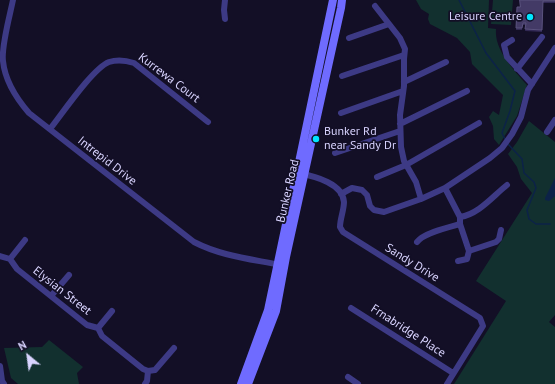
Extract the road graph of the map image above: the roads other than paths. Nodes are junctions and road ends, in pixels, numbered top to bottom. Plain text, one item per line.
1 (13, 0) edge
2 (225, 0) edge
3 (337, 3) edge
4 (375, 6) dead end
5 (225, 19) dead end
6 (389, 24) junction
7 (542, 37) dead end
8 (349, 38) dead end
9 (512, 40) dead end
10 (555, 48) edge
11 (404, 55) junction
12 (1, 60) edge
13 (446, 62) dead end
14 (518, 69) junction
15 (342, 76) dead end
16 (404, 82) junction
17 (532, 84) junction
18 (403, 91) junction
19 (467, 91) dead end
20 (341, 113) dead end
21 (555, 120) edge
22 (208, 122) dead end
23 (479, 123) dead end
24 (400, 128) junction
25 (50, 130) junction
26 (547, 132) dead end
27 (334, 153) dead end
28 (406, 165) junction
29 (301, 174) junction
30 (376, 177) dead end
31 (507, 185) dead end
32 (445, 188) junction
33 (341, 194) junction
34 (422, 199) junction
35 (460, 217) junction
36 (460, 224) junction
37 (501, 230) dead end
38 (25, 240) dead end
39 (417, 242) dead end
40 (469, 251) junction
41 (0, 256) edge
42 (10, 259) junction
43 (458, 261) dead end
44 (281, 265) junction
45 (69, 275) dead end
46 (51, 296) junction
47 (351, 308) dead end
48 (112, 311) dead end
49 (98, 328) junction
50 (174, 348) dead end
51 (0, 366) edge
52 (148, 371) junction
53 (453, 373) junction
54 (348, 377) dead end
55 (4, 384) edge
56 (145, 384) edge
57 (241, 384) edge
58 (248, 384) edge
59 (358, 384) edge
60 (447, 384) edge

1 - 12 street, Intrepid Drive
2 - 5 street
3 - 29 main road, Bunker Road
4 - 6 street
6 - 8 street
6 - 11 street
7 - 14 street
9 - 14 street
10 - 17 street
11 - 15 street
11 - 16 street
12 - 25 street, Intrepid Drive
13 - 16 street
14 - 17 street
16 - 18 street
17 - 32 street
18 - 20 street
18 - 24 street
19 - 24 street
21 - 26 street
22 - 25 street, Kurrewa Court
23 - 28 street
24 - 27 street
24 - 28 street
25 - 44 street, Intrepid Drive
28 - 30 street
28 - 34 street
29 - 33 street
29 - 44 main road, Bunker Road
31 - 35 street
32 - 34 street
32 - 35 street
33 - 34 street
33 - 53 street, Sandy Drive
35 - 36 street
36 - 39 street
36 - 40 street
37 - 40 street
38 - 42 street
40 - 43 street
41 - 42 street
42 - 46 street, Elysian Street
44 - 57 main road, Bunker Road
44 - 58 main road, Bunker Road
45 - 46 street
46 - 49 street, Elysian Street
47 - 53 street, Frnabridge Place
48 - 49 street
49 - 52 street, Elysian Street
50 - 52 street
51 - 55 street
52 - 56 street
53 - 60 street, Sandy Drive
54 - 59 street

